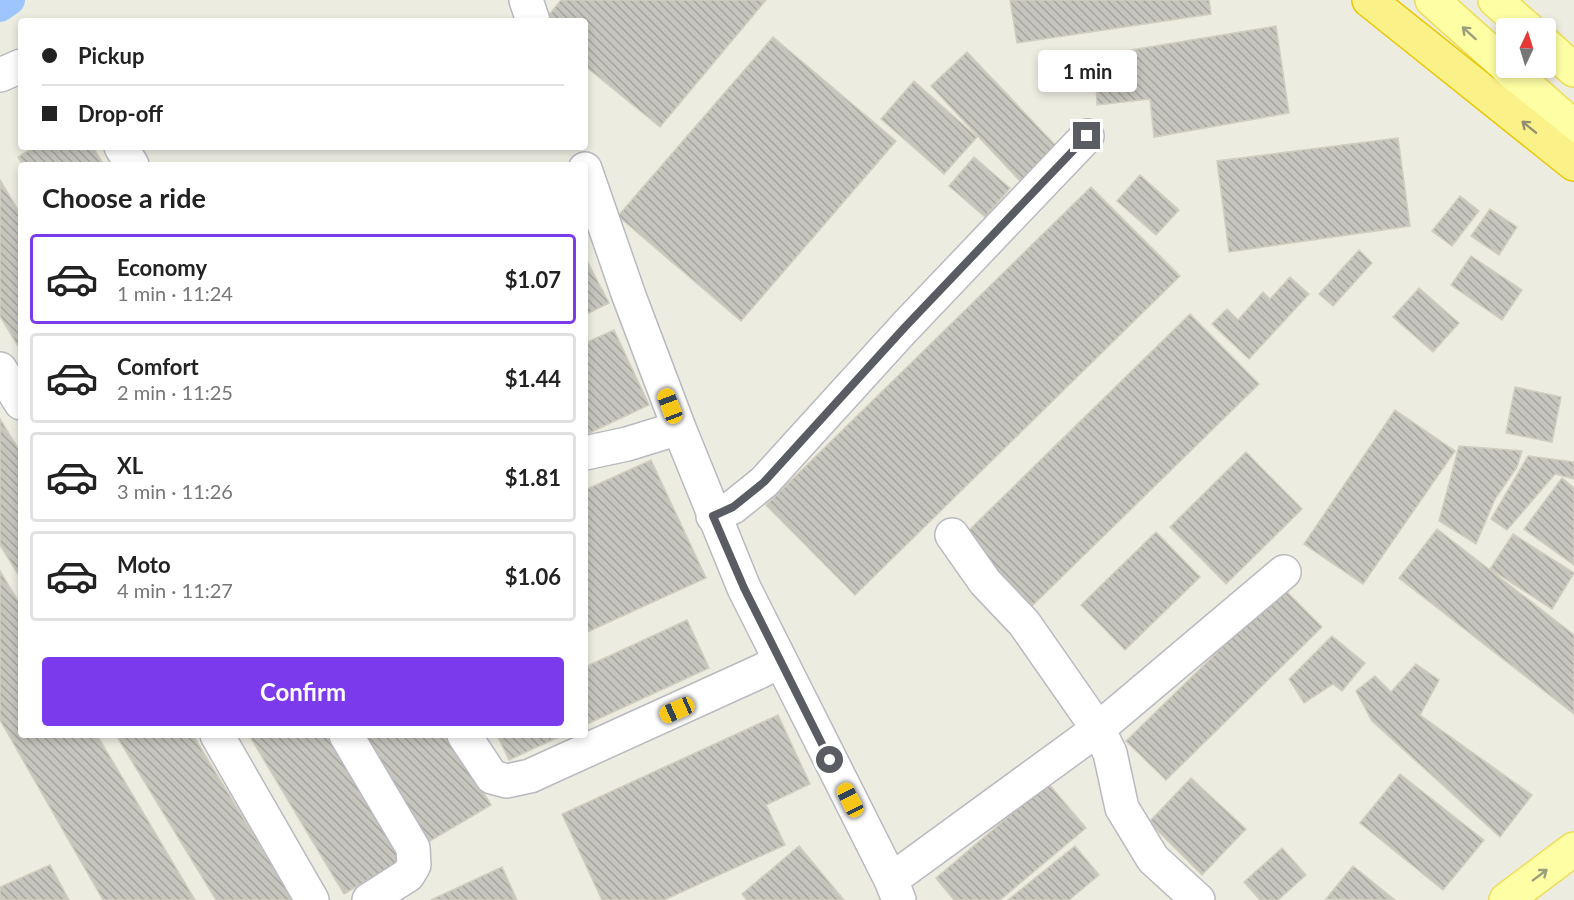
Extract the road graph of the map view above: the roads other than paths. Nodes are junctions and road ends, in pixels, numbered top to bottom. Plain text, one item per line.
1 (526, 0) edge
2 (1369, 0) edge
3 (1432, 0) edge
4 (1495, 0) edge
5 (532, 18) edge
6 (1516, 18) edge
7 (1556, 54) edge
8 (1496, 57) edge
9 (18, 67) edge
10 (1574, 70) edge
11 (0, 75) edge
12 (1519, 78) edge
13 (1574, 127) edge
14 (1087, 136) dead end
15 (1574, 164) edge
16 (588, 178) edge
17 (0, 369) edge
18 (18, 398) edge
19 (679, 428) junction
20 (588, 452) edge
21 (713, 516) junction
22 (952, 535) dead end
23 (1284, 572) dead end
24 (780, 661) junction
25 (1098, 729) junction
26 (219, 738) edge
27 (348, 738) edge
28 (466, 738) edge
29 (1574, 849) edge
30 (895, 890) edge
31 (312, 900) edge
32 (369, 900) edge
33 (1198, 900) edge
34 (1506, 900) edge

1 - 5 street
15 -> 2 highway
8 -> 3 main road
4 - 6 main road
7 - 10 main road
9 - 11 street
12 - 13 main road
14 - 21 street
16 - 19 street
17 - 18 street
19 - 20 street
19 - 21 street
21 - 24 street
22 - 25 street
23 - 25 street
24 - 28 street
24 - 30 street
25 - 30 street
25 - 33 street
26 - 31 street
27 - 32 street
34 -> 29 main road

